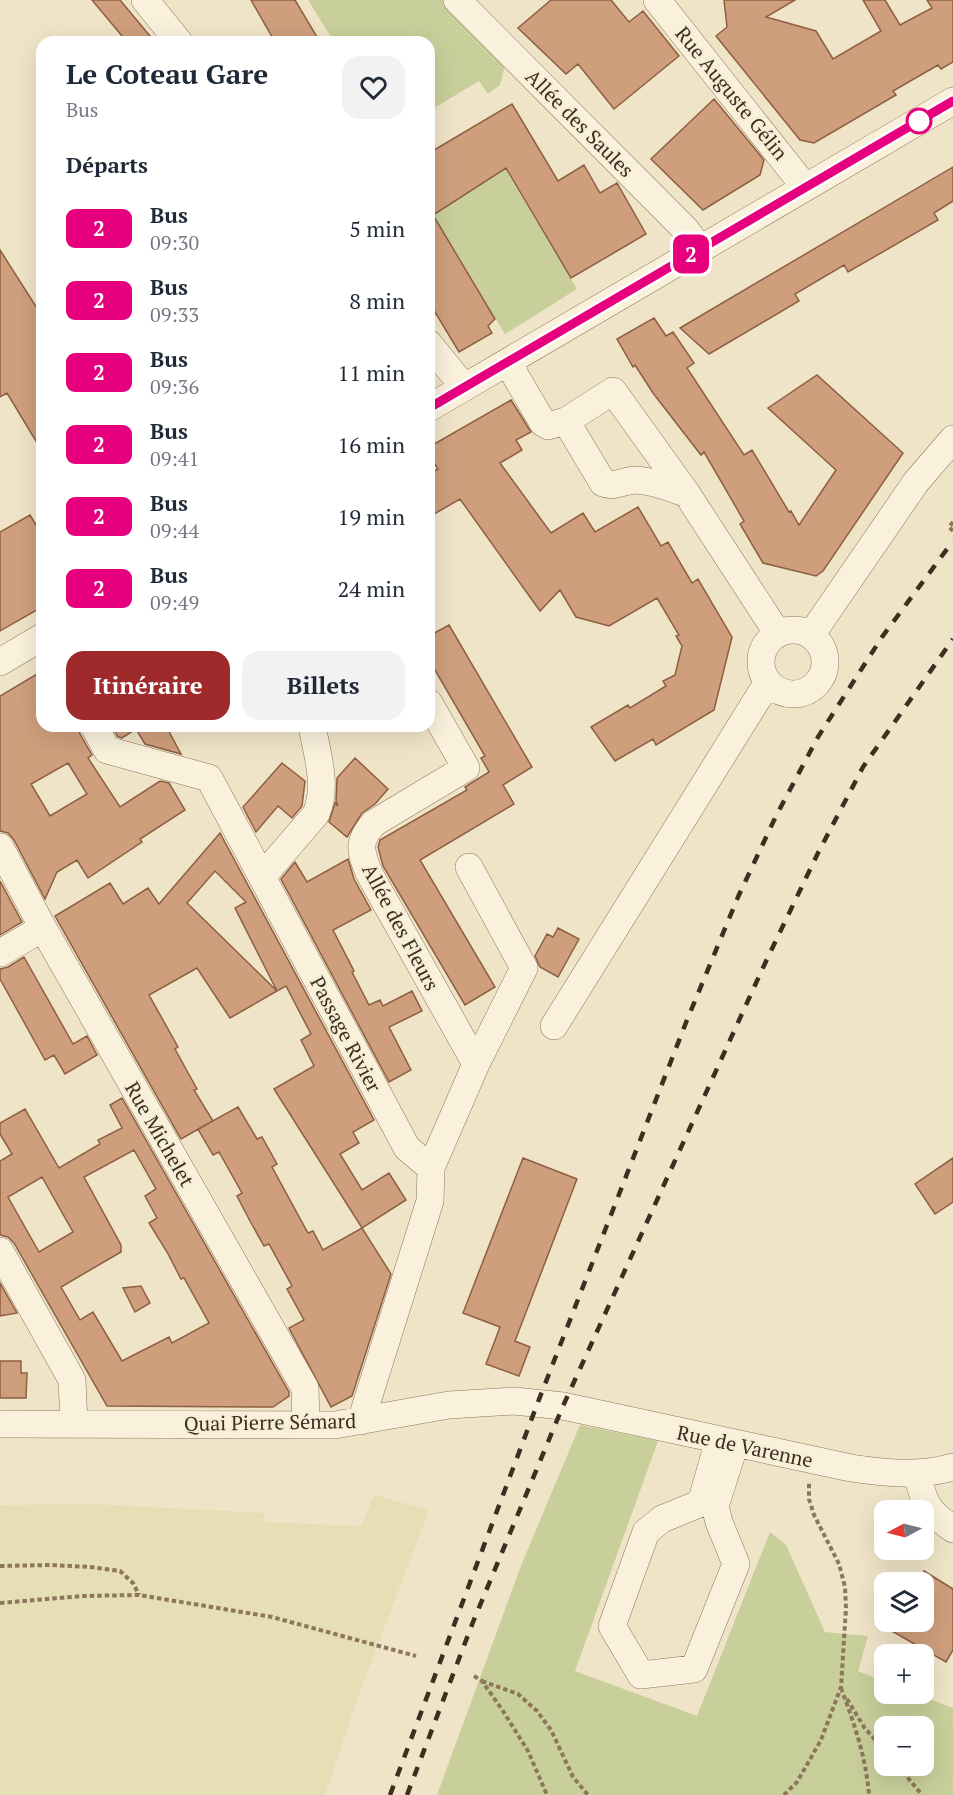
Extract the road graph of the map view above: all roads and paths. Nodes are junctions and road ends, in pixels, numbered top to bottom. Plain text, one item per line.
1 (145, 0) edge
2 (458, 0) edge
3 (657, 0) edge
4 (174, 36) edge
5 (953, 101) edge
6 (805, 187) junction
7 (700, 249) junction
8 (435, 351) edge
9 (508, 363) junction
10 (464, 387) junction
11 (435, 404) edge
12 (566, 421) junction
13 (953, 439) edge
14 (687, 494) junction
15 (953, 522) edge
16 (953, 531) edge
17 (778, 634) junction
18 (811, 636) junction
19 (36, 641) edge
20 (0, 662) edge
21 (768, 681) junction
22 (435, 714) edge
23 (97, 732) edge
24 (313, 732) edge
25 (0, 847) edge
26 (469, 867) dead end
27 (262, 877) junction
28 (43, 928) junction
29 (0, 953) edge
30 (554, 1026) dead end
31 (476, 1064) junction
32 (431, 1168) junction
33 (0, 1251) edge
34 (538, 1402) joint
35 (361, 1421) junction
36 (74, 1423) junction
37 (0, 1424) edge
38 (306, 1425) junction
39 (727, 1442) junction
40 (812, 1460) junction
41 (953, 1467) edge
42 (917, 1473) junction
43 (686, 1510) junction
44 (718, 1522) junction
45 (953, 1529) edge
46 (0, 1566) edge
47 (139, 1595) junction
48 (0, 1603) edge
49 (416, 1656) dead end
50 (474, 1676) dead end
51 (482, 1681) junction
52 (841, 1688) junction
53 (874, 1738) edge
54 (906, 1776) edge
55 (547, 1795) edge
56 (588, 1795) edge
57 (784, 1795) edge
58 (869, 1795) edge
59 (922, 1795) edge

1 - 4 street
2 - 7 street, Allée des Saules
3 - 6 street, Rue Auguste Gélin
5 - 6 street
6 - 7 street
7 - 9 street
8 - 10 street
9 - 10 street
9 - 12 street
10 - 11 street
12 - 14 street
12 - 14 street
13 - 18 street
14 - 17 street
15 - 16 path
17 - 18 street
17 - 21 street
18 - 21 street
19 - 20 street
21 - 30 street
22 - 31 street, Allée des Fleurs
23 - 27 street, Passage Rivier
24 - 27 street
25 - 28 street, Rue Michelet
26 - 31 street
27 - 32 street, Passage Rivier
28 - 29 street
28 - 38 street, Rue Michelet
31 - 32 street
32 - 35 street
33 - 36 street
34 - 35 street, Quai Pierre Sémard
34 - 39 street, Rue de Varenne
35 - 38 street, Quai Pierre Sémard
36 - 37 street, Quai Pierre Sémard
36 - 38 street, Quai Pierre Sémard
39 - 40 street, Rue de Varenne
39 - 43 street
39 - 44 street
40 - 42 street, Rue de Varenne
40 - 52 path
41 - 42 street, Rue de Varenne
42 - 45 street
43 - 44 street
43 - 44 street
46 - 47 path
47 - 48 path
47 - 49 path
50 - 51 path
51 - 55 path
51 - 56 path
52 - 53 path
52 - 57 path
52 - 58 path
54 - 59 path

